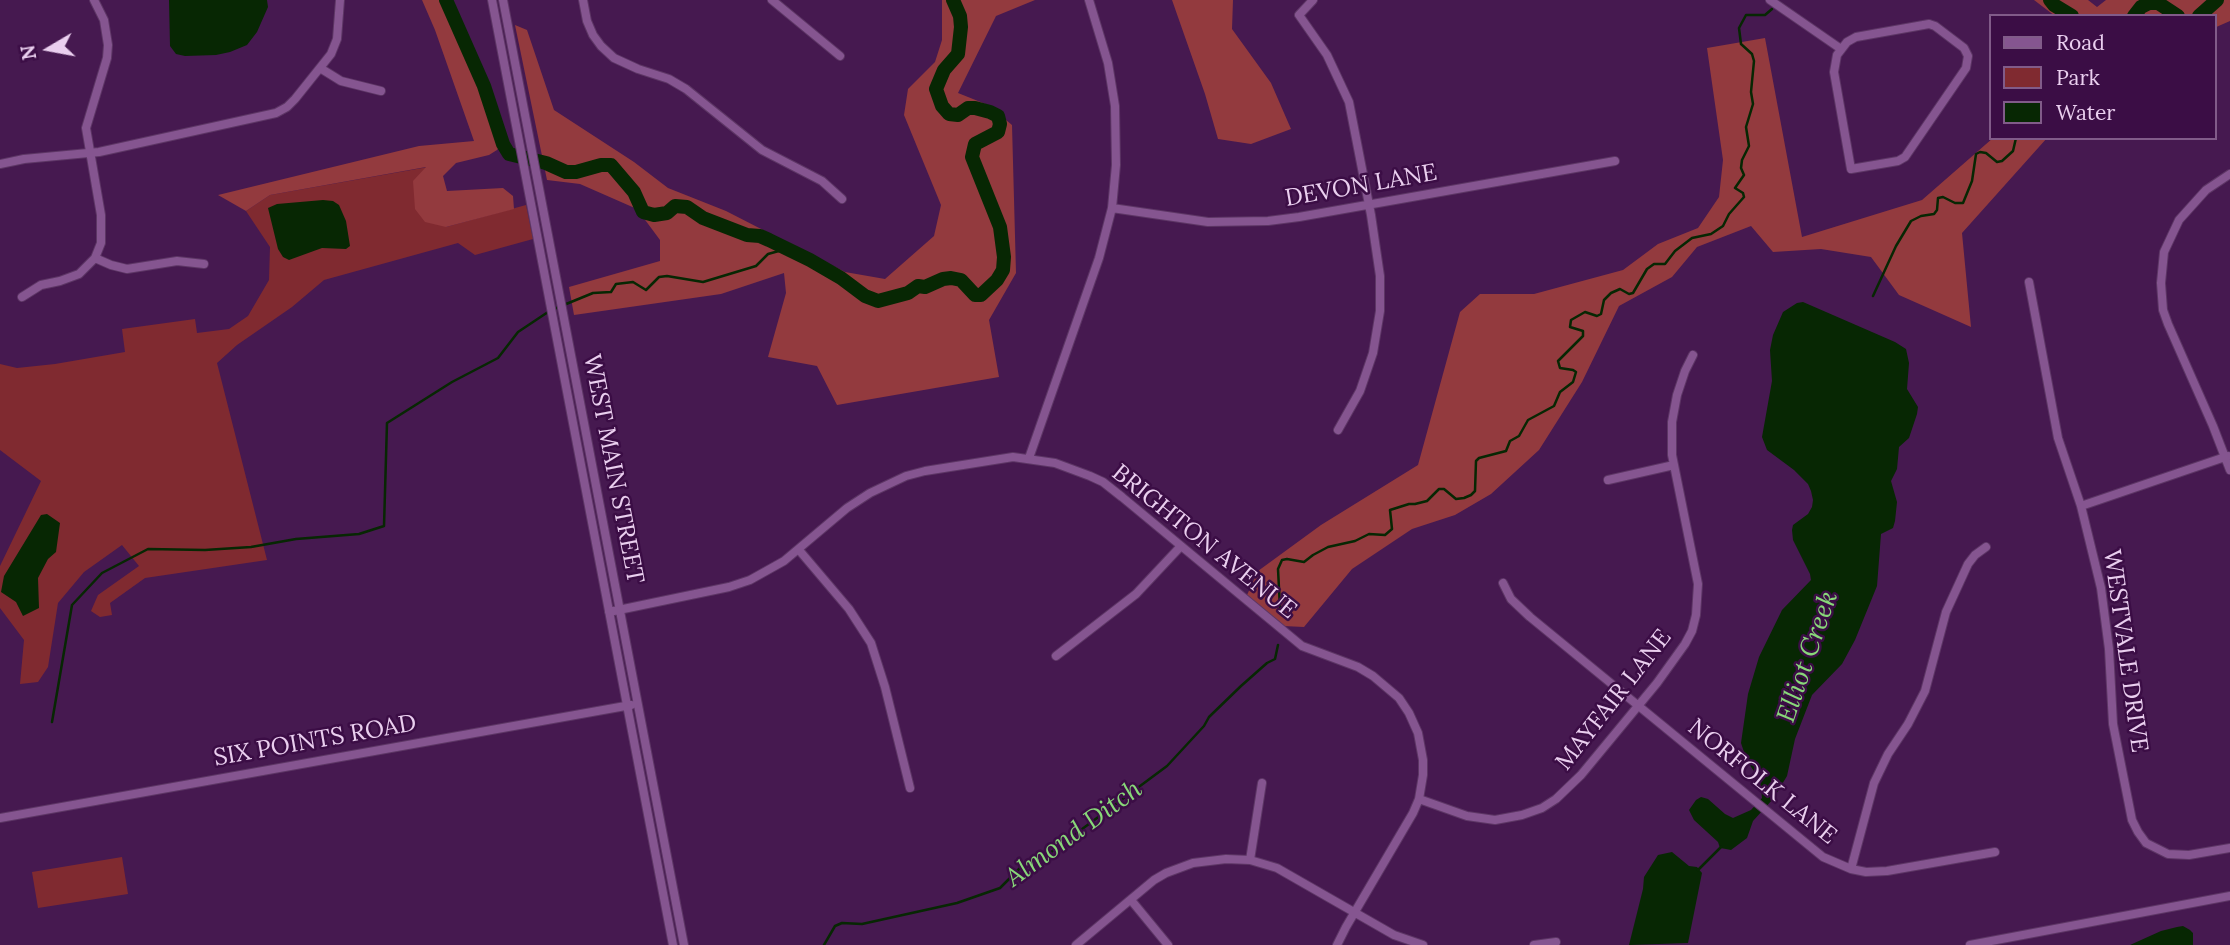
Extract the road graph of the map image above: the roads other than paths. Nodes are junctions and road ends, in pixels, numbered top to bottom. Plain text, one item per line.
1 (94, 0) edge
2 (340, 0) edge
3 (492, 0) edge
4 (503, 0) edge
5 (583, 0) edge
6 (772, 0) edge
7 (1089, 0) edge
8 (1313, 0) edge
9 (1770, 0) edge
10 (1841, 49) junction
11 (840, 56) dead end
12 (320, 68) junction
13 (382, 91) dead end
14 (89, 153) junction
15 (1615, 161) dead end
16 (0, 164) edge
17 (2230, 174) edge
18 (842, 199) dead end
19 (1369, 205) junction
20 (1112, 208) junction
21 (95, 258) junction
22 (204, 264) dead end
23 (2029, 282) dead end
24 (22, 297) dead end
25 (1693, 355) dead end
26 (1338, 430) dead end
27 (2228, 456) edge
28 (1029, 458) junction
29 (1674, 465) junction
30 (2230, 470) edge
31 (1608, 480) dead end
32 (2081, 506) junction
33 (1181, 545) junction
34 (1986, 547) dead end
35 (799, 551) junction
36 (1503, 583) dead end
37 (620, 610) junction
38 (609, 612) junction
39 (1056, 656) dead end
40 (638, 704) junction
41 (627, 706) junction
42 (1637, 706) junction
43 (1262, 783) dead end
44 (909, 788) dead end
45 (1419, 799) junction
46 (0, 818) edge
47 (2230, 848) edge
48 (1995, 852) dead end
49 (1250, 860) junction
50 (1851, 869) junction
51 (2230, 896) edge
52 (1131, 900) junction
53 (1355, 912) junction
54 (1556, 942) dead end
55 (673, 945) edge
56 (684, 945) edge
57 (1076, 945) edge
58 (1168, 945) edge
59 (1337, 945) edge
60 (1423, 945) edge
61 (1534, 945) edge
62 (1970, 945) edge

1 - 14 street
2 - 12 street
3 - 38 street, WEST MAIN STREET
4 - 37 street, WEST MAIN STREET
5 - 18 street
6 - 11 street
7 - 20 street
8 - 19 street
9 - 10 street
10 - 10 street
12 - 13 street
12 - 14 street
14 - 16 street
14 - 21 street
15 - 19 street, DEVON LANE
17 - 27 street
19 - 20 street, DEVON LANE
19 - 26 street
20 - 28 street
21 - 22 street
21 - 24 street
23 - 32 street, WESTVALE DRIVE
25 - 29 street, MAYFAIR LANE
27 - 30 street
27 - 32 street
28 - 33 street, BRIGHTON AVENUE
28 - 35 street, BRIGHTON AVENUE
29 - 31 street
29 - 42 street, MAYFAIR LANE
32 - 47 street, WESTVALE DRIVE
33 - 39 street
33 - 45 street, BRIGHTON AVENUE
34 - 50 street
35 - 37 street, BRIGHTON AVENUE
35 - 44 street
36 - 42 street, NORFOLK LANE
37 - 38 street, BRIGHTON AVENUE
37 - 40 street, WEST MAIN STREET
38 - 41 street, WEST MAIN STREET
40 - 41 street, SIX POINTS ROAD
40 - 56 street, WEST MAIN STREET
41 - 46 street, SIX POINTS ROAD
41 - 55 street, WEST MAIN STREET
42 - 45 street, MAYFAIR LANE
42 - 50 street, NORFOLK LANE
43 - 49 street
45 - 53 street, BRIGHTON AVENUE
48 - 50 street, NORFOLK LANE
49 - 52 street
49 - 53 street
51 - 62 street
52 - 57 street
52 - 58 street
53 - 59 street, BRIGHTON AVENUE
53 - 60 street
54 - 61 street

